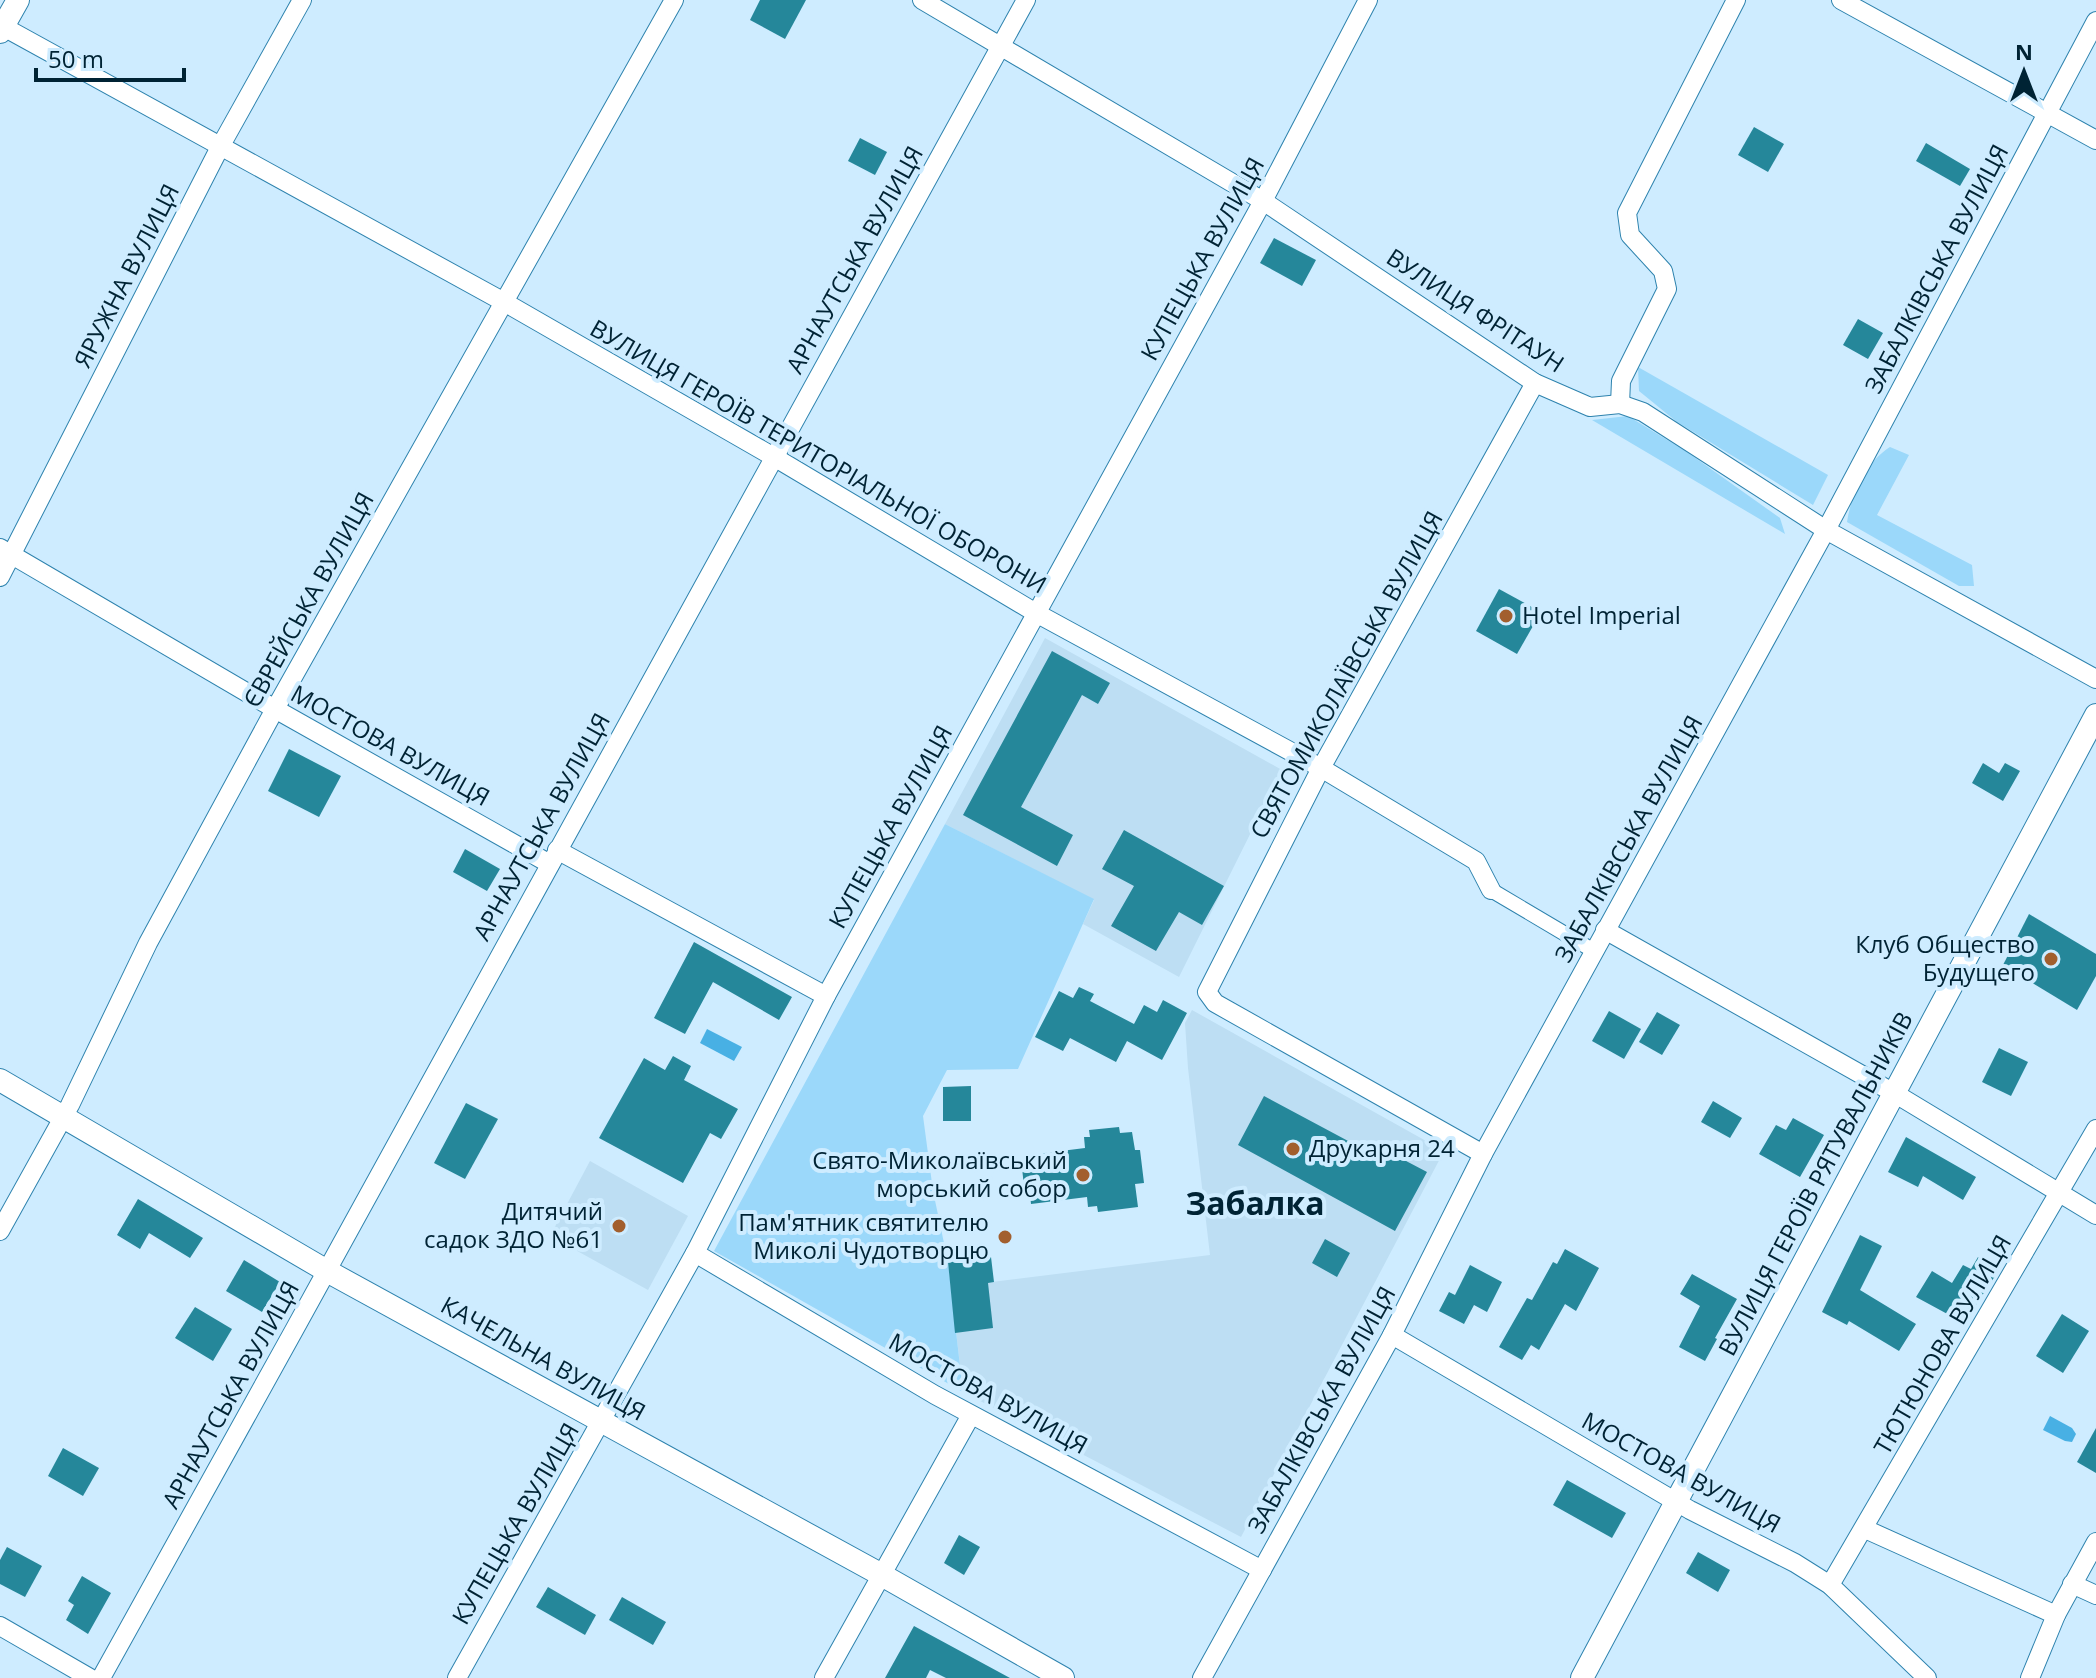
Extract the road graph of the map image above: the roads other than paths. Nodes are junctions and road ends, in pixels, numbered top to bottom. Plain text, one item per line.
1 (18, 0) edge
2 (302, 0) edge
3 (674, 0) edge
4 (922, 0) edge
5 (1026, 0) edge
6 (1368, 0) edge
7 (1736, 0) edge
8 (1841, 0) edge
9 (2096, 21) edge
10 (1, 28) edge
11 (1001, 46) junction
12 (2046, 114) junction
13 (2096, 140) edge
14 (220, 147) junction
15 (1263, 201) junction
16 (504, 302) junction
17 (1535, 383) junction
18 (1620, 404) junction
19 (774, 457) junction
20 (1826, 530) junction
21 (6, 551) edge
22 (0, 577) edge
23 (1036, 613) junction
24 (2096, 679) edge
25 (275, 709) junction
26 (2096, 715) edge
27 (1321, 768) junction
28 (553, 857) junction
29 (1491, 890) joint
30 (1605, 930) junction
31 (1594, 951) junction
32 (826, 996) junction
33 (0, 1080) edge
34 (1894, 1093) junction
35 (63, 1116) junction
36 (2096, 1129) edge
37 (1483, 1154) junction
38 (2059, 1193) junction
39 (2096, 1215) edge
40 (0, 1231) edge
41 (695, 1253) junction
42 (327, 1271) junction
43 (1392, 1335) junction
44 (971, 1415) junction
45 (602, 1421) junction
46 (1676, 1501) junction
47 (1865, 1529) junction
48 (2096, 1542) edge
49 (1262, 1570) junction
50 (880, 1574) junction
51 (2072, 1584) junction
52 (1830, 1585) junction
53 (2096, 1595) edge
54 (2056, 1615) junction
55 (0, 1626) edge
56 (2032, 1677) edge
57 (90, 1678) edge
58 (101, 1678) edge
59 (457, 1678) edge
60 (824, 1678) edge
61 (1063, 1678) edge
62 (1202, 1678) edge
63 (1582, 1678) edge
64 (1927, 1678) edge

1 - 10 street
2 - 14 street, ЯРУЖНА ВУЛИЦЯ
3 - 16 street, ЄВРЕЙСЬКА ВУЛИЦЯ
4 - 11 street, ВУЛИЦЯ ФРІТАУН
5 - 11 street, АРНАУТСЬКА ВУЛИЦЯ
6 - 15 street, КУПЕЦЬКА ВУЛИЦЯ
7 - 18 street
8 - 12 street
9 - 12 street, ЗАБАЛКІВСЬКА ВУЛИЦЯ
10 - 14 street, ВУЛИЦЯ ГЕРОЇВ ТЕРИТОРІАЛЬНОЇ ОБОРОНИ
11 - 15 street, ВУЛИЦЯ ФРІТАУН
11 - 19 street, АРНАУТСЬКА ВУЛИЦЯ
12 - 13 street
12 - 20 street, ЗАБАЛКІВСЬКА ВУЛИЦЯ
14 - 16 street, ВУЛИЦЯ ГЕРОЇВ ТЕРИТОРІАЛЬНОЇ ОБОРОНИ
14 - 21 street, ЯРУЖНА ВУЛИЦЯ
15 - 17 street, ВУЛИЦЯ ФРІТАУН
15 - 23 street, КУПЕЦЬКА ВУЛИЦЯ
16 - 19 street, ВУЛИЦЯ ГЕРОЇВ ТЕРИТОРІАЛЬНОЇ ОБОРОНИ
16 - 25 street, ЄВРЕЙСЬКА ВУЛИЦЯ
17 - 18 street, ВУЛИЦЯ ФРІТАУН
17 - 27 street, СВЯТОМИКОЛАЇВСЬКА ВУЛИЦЯ
18 - 20 street, ВУЛИЦЯ ФРІТАУН
19 - 23 street, ВУЛИЦЯ ГЕРОЇВ ТЕРИТОРІАЛЬНОЇ ОБОРОНИ
19 - 28 street, АРНАУТСЬКА ВУЛИЦЯ
20 - 24 street, ВУЛИЦЯ ФРІТАУН
20 - 30 street, ЗАБАЛКІВСЬКА ВУЛИЦЯ
21 - 22 street, ЯРУЖНА ВУЛИЦЯ
21 - 25 street, МОСТОВА ВУЛИЦЯ
23 - 27 street, ВУЛИЦЯ ГЕРОЇВ ТЕРИТОРІАЛЬНОЇ ОБОРОНИ
23 - 32 street, КУПЕЦЬКА ВУЛИЦЯ
25 - 28 street, МОСТОВА ВУЛИЦЯ
25 - 35 street, ЄВРЕЙСЬКА ВУЛИЦЯ
26 - 34 street, ВУЛИЦЯ ГЕРОЇВ РЯТУВАЛЬНИКІВ
27 - 29 street, ВУЛИЦЯ ГЕРОЇВ ТЕРИТОРІАЛЬНОЇ ОБОРОНИ
27 - 37 street, СВЯТОМИКОЛАЇВСЬКА ВУЛИЦЯ
28 - 32 street, МОСТОВА ВУЛИЦЯ
28 - 42 street, АРНАУТСЬКА ВУЛИЦЯ
29 - 31 street, ВУЛИЦЯ ГЕРОЇВ ТЕРИТОРІАЛЬНОЇ ОБОРОНИ
30 - 31 street, ЗАБАЛКІВСЬКА ВУЛИЦЯ
30 - 34 street
31 - 37 street, ЗАБАЛКІВСЬКА ВУЛИЦЯ
32 - 41 street, КУПЕЦЬКА ВУЛИЦЯ
33 - 35 street, КАЧЕЛЬНА ВУЛИЦЯ
34 - 38 street
34 - 46 street, ВУЛИЦЯ ГЕРОЇВ РЯТУВАЛЬНИКІВ
35 - 40 street, ЄВРЕЙСЬКА ВУЛИЦЯ
35 - 42 street, КАЧЕЛЬНА ВУЛИЦЯ
36 - 38 street, ТЮТЮНОВА ВУЛИЦЯ
37 - 43 street, ЗАБАЛКІВСЬКА ВУЛИЦЯ
38 - 39 street
38 - 47 street, ТЮТЮНОВА ВУЛИЦЯ
41 - 44 street, МОСТОВА ВУЛИЦЯ
41 - 45 street, КУПЕЦЬКА ВУЛИЦЯ
42 - 45 street, КАЧЕЛЬНА ВУЛИЦЯ
42 - 58 street, АРНАУТСЬКА ВУЛИЦЯ
43 - 46 street, МОСТОВА ВУЛИЦЯ
43 - 49 street, ЗАБАЛКІВСЬКА ВУЛИЦЯ
44 - 49 street, МОСТОВА ВУЛИЦЯ
44 - 50 street
45 - 50 street, КАЧЕЛЬНА ВУЛИЦЯ
45 - 59 street, КУПЕЦЬКА ВУЛИЦЯ
46 - 52 street, МОСТОВА ВУЛИЦЯ
46 - 63 street, ВУЛИЦЯ ГЕРОЇВ РЯТУВАЛЬНИКІВ
47 - 52 street, ТЮТЮНОВА ВУЛИЦЯ
47 - 54 street
48 - 51 street
49 - 62 street, ЗАБАЛКІВСЬКА ВУЛИЦЯ
50 - 60 street
50 - 61 street, КАЧЕЛЬНА ВУЛИЦЯ
51 - 53 street
51 - 54 street
52 - 64 street, МОСТОВА ВУЛИЦЯ
54 - 56 street
55 - 57 street

